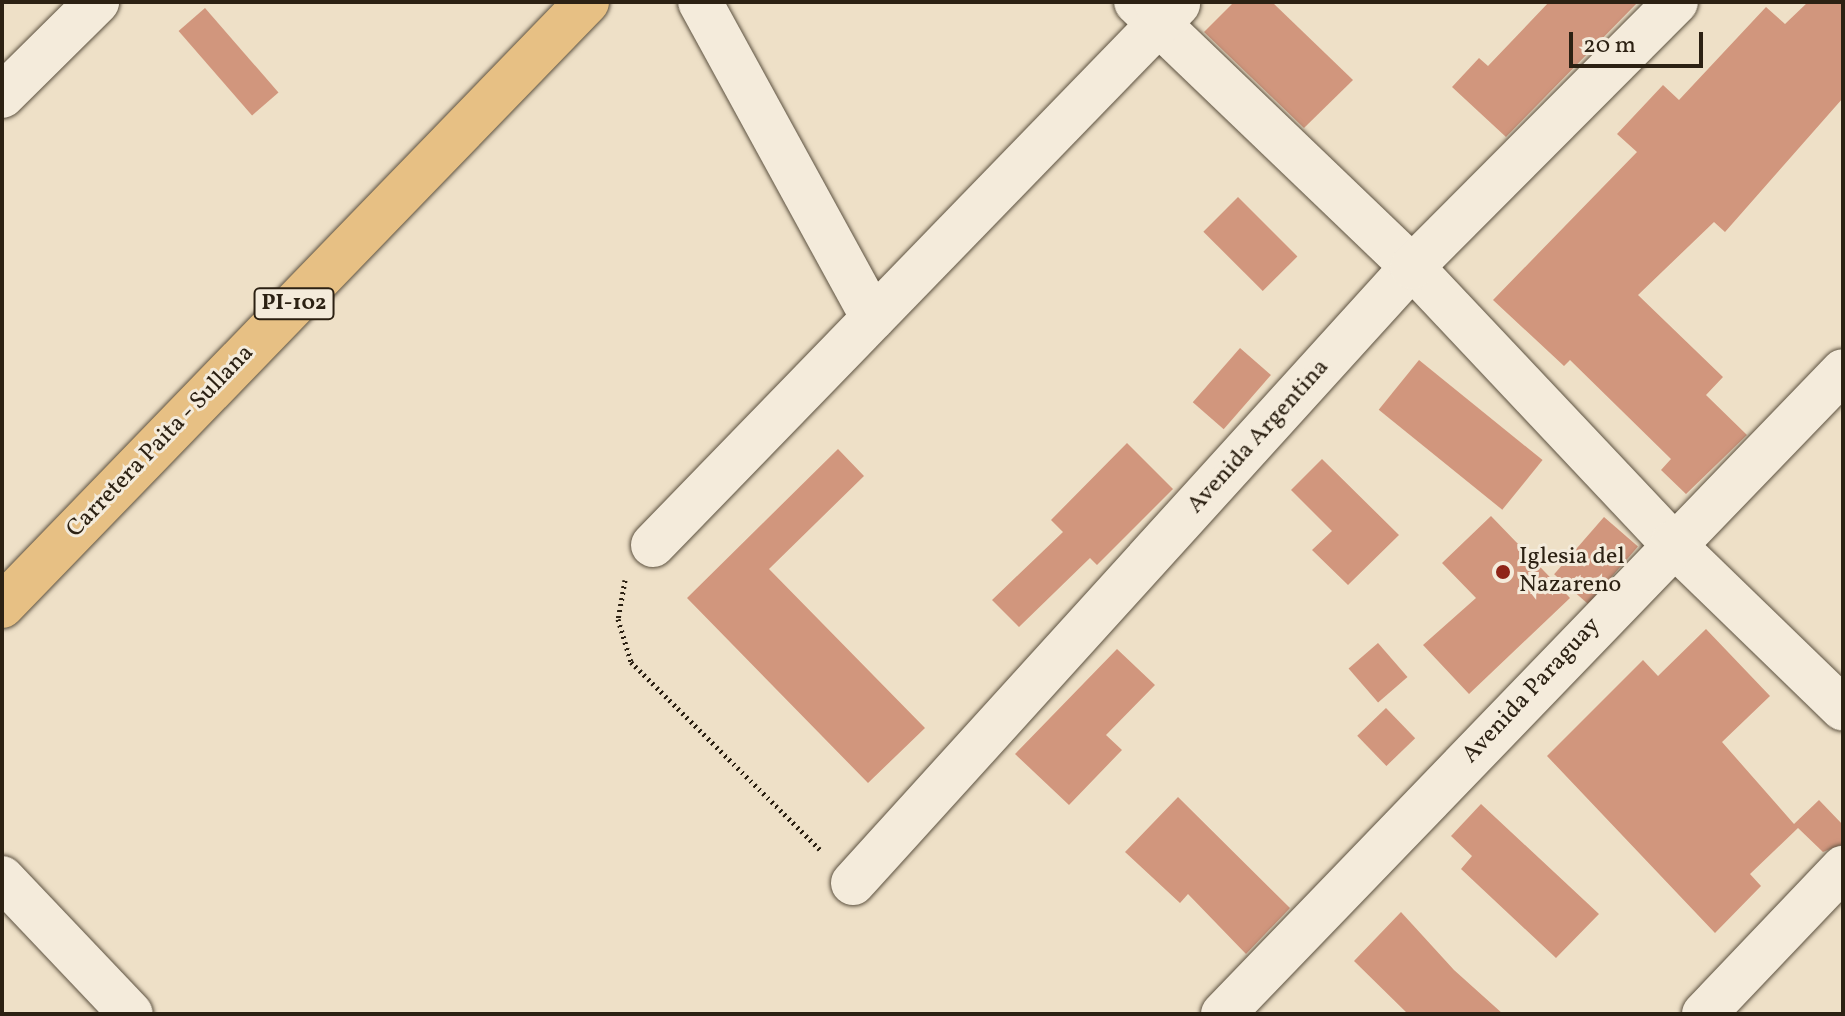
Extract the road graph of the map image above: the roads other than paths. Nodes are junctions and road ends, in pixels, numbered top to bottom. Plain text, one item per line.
1 (97, 2) edge
2 (587, 2) edge
3 (700, 2) edge
4 (1676, 2) edge
5 (1158, 9) edge
6 (2, 96) edge
7 (1412, 267) junction
8 (873, 318) junction
9 (1843, 371) edge
10 (1672, 543) junction
11 (653, 545) road end
12 (2, 606) edge
13 (1843, 709) edge
14 (1843, 868) edge
15 (2, 878) edge
16 (853, 883) road end
17 (131, 1014) edge
18 (1223, 1014) edge
19 (1704, 1014) edge

1 - 6 street
2 - 12 main road, Carretera Paita - Sullana / PI-102
3 - 8 street
4 - 7 street, Avenida Argentina
5 - 7 street
5 - 8 street
7 - 10 street
7 - 16 street, Avenida Argentina
8 - 11 street
9 - 10 street, Avenida Paraguay
10 - 13 street
10 - 18 street, Avenida Paraguay
14 - 19 street
15 - 17 street

